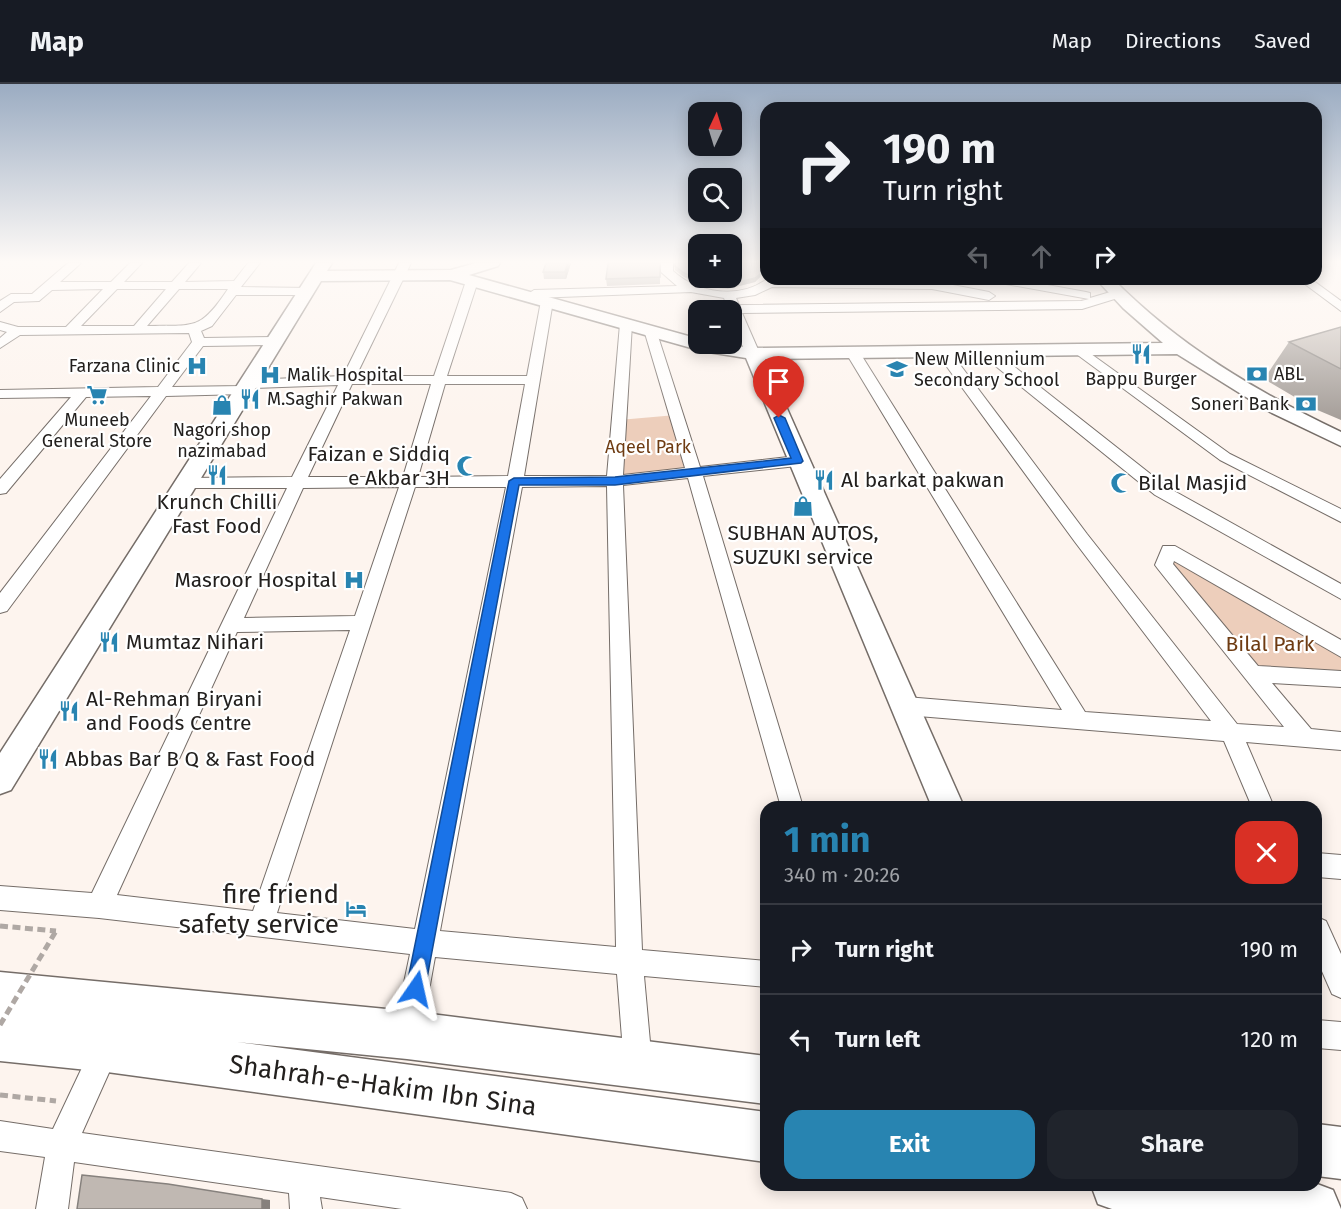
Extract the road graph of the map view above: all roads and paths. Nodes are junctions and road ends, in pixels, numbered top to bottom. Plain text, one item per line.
1 (84, 316) edge
2 (150, 316) edge
3 (214, 316) edge
4 (291, 316) edge
5 (379, 316) edge
6 (460, 316) edge
7 (544, 316) edge
8 (597, 316) edge
9 (1136, 316) edge
10 (626, 324) junction
11 (0, 326) edge
12 (742, 328) edge
13 (70, 330) junction
14 (137, 330) junction
15 (650, 330) junction
16 (17, 331) junction
17 (197, 336) junction
18 (275, 341) junction
19 (0, 344) edge
20 (1182, 348) junction
21 (1080, 350) junction
22 (987, 352) junction
23 (853, 353) junction
24 (944, 353) junction
25 (753, 354) junction
26 (349, 380) junction
27 (439, 380) junction
28 (531, 380) junction
29 (247, 387) junction
30 (161, 392) junction
31 (82, 393) junction
32 (2, 396) edge
33 (1341, 440) edge
34 (797, 461) junction
35 (694, 471) junction
36 (514, 481) junction
37 (615, 481) junction
38 (409, 482) junction
39 (187, 483) junction
40 (297, 483) junction
41 (0, 489) edge
42 (1341, 516) edge
43 (1341, 592) edge
44 (0, 606) edge
45 (362, 622) junction
46 (230, 625) junction
47 (1341, 649) edge
48 (1254, 674) junction
49 (1341, 679) edge
50 (906, 706) junction
51 (1079, 720) junction
52 (1231, 732) junction
53 (1305, 738) junction
54 (1341, 741) edge
55 (0, 780) edge
56 (790, 801) edge
57 (946, 801) edge
58 (1260, 801) edge
59 (1322, 865) edge
60 (1341, 867) edge
61 (0, 898) edge
62 (99, 906) junction
63 (261, 924) junction
64 (0, 926) edge
65 (1322, 941) edge
66 (425, 943) junction
67 (629, 961) junction
68 (760, 973) edge
69 (1341, 984) edge
70 (0, 994) edge
71 (0, 1025) edge
72 (1322, 1034) edge
73 (407, 1035) junction
74 (1341, 1036) edge
75 (0, 1037) edge
76 (107, 1048) junction
77 (638, 1064) junction
78 (760, 1079) edge
79 (0, 1095) edge
80 (31, 1098) dead end
81 (0, 1136) edge
82 (760, 1136) edge
83 (62, 1143) junction
84 (1322, 1151) edge
85 (1341, 1153) edge
86 (303, 1179) junction
87 (1119, 1191) edge
88 (1166, 1191) edge
89 (52, 1209) edge
90 (306, 1209) edge
91 (511, 1209) edge
92 (1127, 1209) edge
93 (1314, 1209) edge

1 - 13 street
2 - 14 street
3 - 17 street
4 - 18 street
5 - 26 street
6 - 27 street
7 - 28 street
8 - 10 street
9 - 20 street
10 - 15 street
10 - 37 street
11 - 16 street
12 - 25 street
13 - 14 street
13 - 16 street
14 - 17 street
15 - 25 street
15 - 35 street
16 - 19 street
17 - 18 street
17 - 30 street
18 - 29 street
20 - 21 street
20 - 33 street
21 - 22 street
21 - 42 street
22 - 24 street
22 - 43 street
23 - 24 street
23 - 25 street
23 - 51 street
24 - 52 street
25 - 34 street
26 - 27 street
26 - 29 street
26 - 40 street
27 - 28 street
27 - 38 street
28 - 36 street
29 - 30 street
29 - 39 street
30 - 31 street
30 - 44 street
31 - 32 street
31 - 41 street
34 - 35 street
34 - 50 street
35 - 37 street
35 - 56 street
36 - 37 street
36 - 38 street
36 - 66 street
37 - 67 street
38 - 40 street
38 - 45 street
39 - 40 street
39 - 55 street
40 - 46 street
45 - 46 street
45 - 63 street
46 - 62 street
47 - 48 street
48 - 49 street
48 - 53 street
50 - 51 street
50 - 57 street
51 - 52 street
52 - 53 street
52 - 58 street
53 - 54 street
59 - 60 street
61 - 62 street
62 - 63 street
63 - 66 street
64 - 71 path, bridge
65 - 69 street
66 - 67 street
66 - 73 street
67 - 68 street
67 - 77 street
70 - 73 highway, Shahrah-e-Hakim Ibn Sina
72 - 74 street
73 - 77 highway, Shahrah-e-Hakim Ibn Sina
75 - 76 highway, Shahrah-e-Hakim Ibn Sina
76 - 82 highway, Shahrah-e-Hakim Ibn Sina
76 - 83 street
77 - 78 highway, Shahrah-e-Hakim Ibn Sina
79 - 80 path
81 - 83 street
83 - 86 street
83 - 89 street
84 - 85 highway
86 - 90 street
86 - 91 street
87 - 92 street
88 - 93 highway

